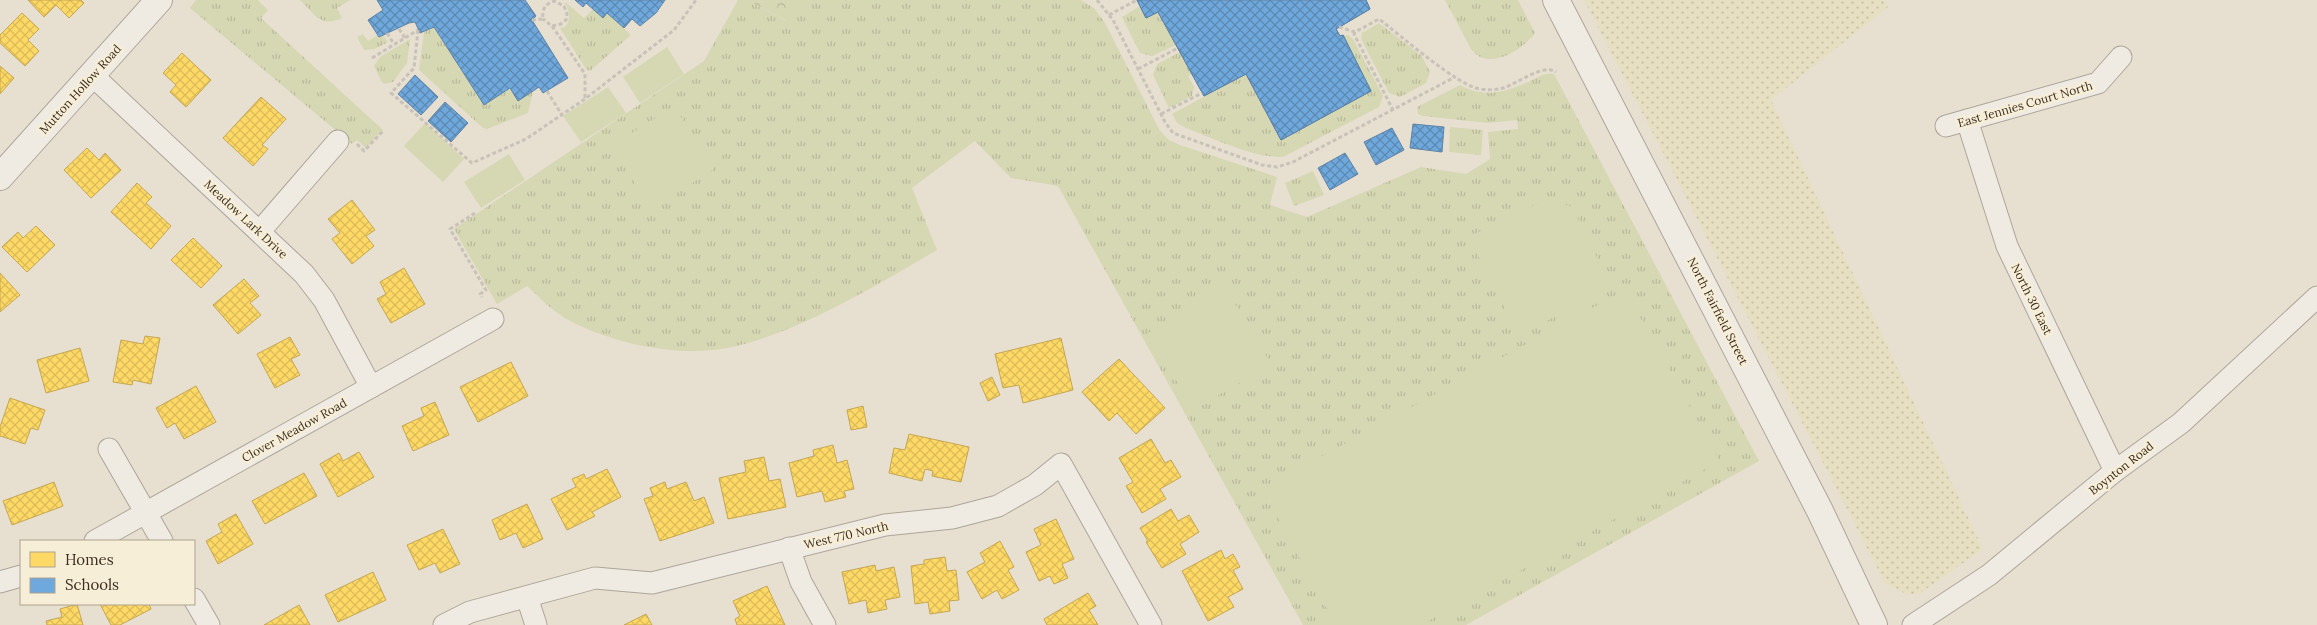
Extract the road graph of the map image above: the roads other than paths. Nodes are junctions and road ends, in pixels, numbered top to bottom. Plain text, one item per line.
1 (159, 0) edge
2 (1556, 0) edge
3 (2121, 57) dead end
4 (92, 75) junction
5 (1967, 120) junction
6 (1946, 126) dead end
7 (347, 143) road end
8 (0, 178) edge
9 (260, 231) junction
10 (2317, 297) edge
11 (493, 318) dead end
12 (371, 387) junction
13 (109, 449) dead end
14 (2115, 470) junction
15 (146, 513) junction
16 (97, 540) edge
17 (161, 540) edge
18 (789, 548) junction
19 (20, 576) edge
20 (0, 582) edge
21 (527, 597) junction
22 (195, 601) edge
23 (208, 625) edge
24 (444, 625) edge
25 (536, 625) edge
26 (825, 625) edge
27 (1151, 625) edge
28 (1874, 625) edge
29 (1913, 625) edge

1 - 4 street, Mutton Hollow Road
2 - 28 street, North Fairfield Street
3 - 5 street, East Jennies Court North
4 - 8 street, Mutton Hollow Road
4 - 9 street, Meadow Lark Drive
5 - 6 street, East Jennies Court North
5 - 14 street, North 30 East
7 - 9 street
9 - 12 street, Meadow Lark Drive
10 - 14 street, Boynton Road
11 - 12 street, Clover Meadow Road
12 - 15 street, Clover Meadow Road
13 - 15 street
14 - 29 street, Boynton Road
15 - 16 street, Clover Meadow Road
15 - 17 street
18 - 21 street, West 770 North
18 - 26 street
18 - 27 street, West 770 North
19 - 20 street
21 - 24 street, West 770 North
21 - 25 street
22 - 23 street

